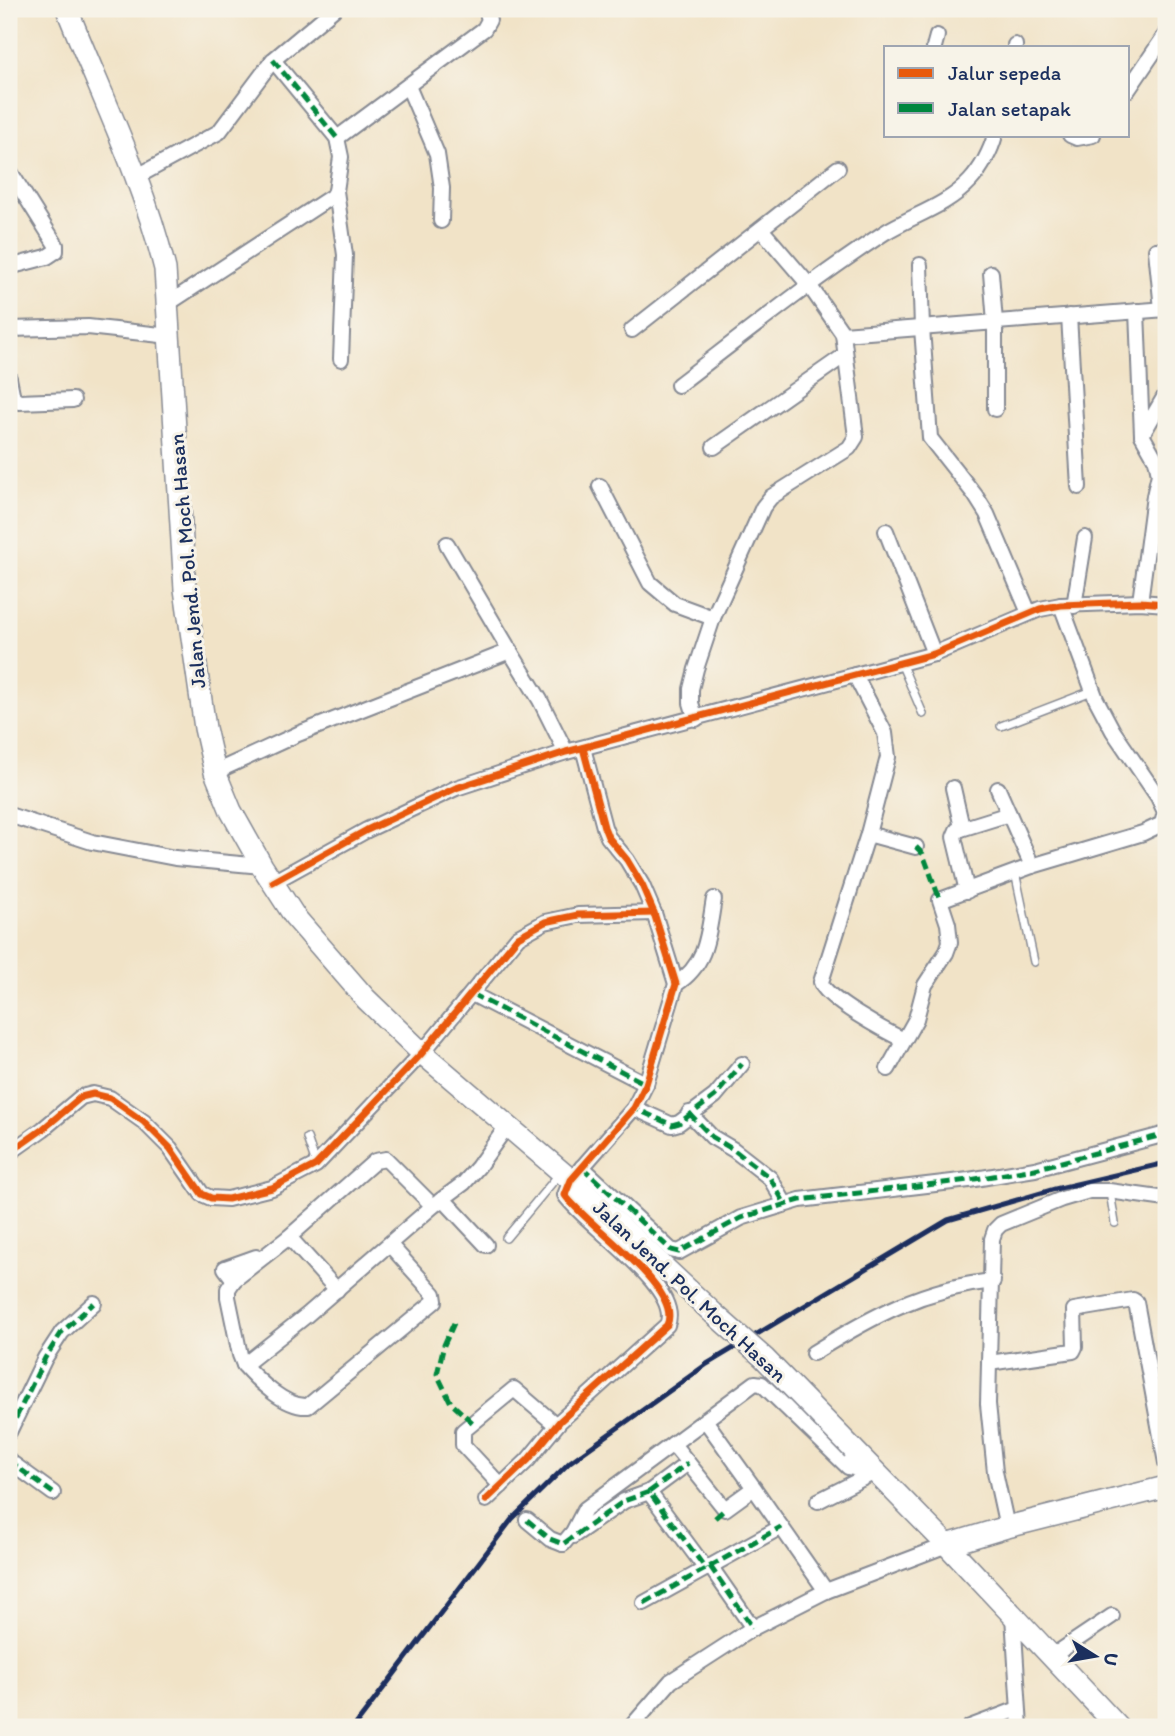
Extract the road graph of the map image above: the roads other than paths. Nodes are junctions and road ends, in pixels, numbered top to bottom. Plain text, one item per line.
1 (67, 9) edge
2 (334, 9) edge
3 (486, 9) edge
4 (1166, 34) edge
5 (273, 60) junction
6 (408, 86) junction
7 (1130, 87) edge
8 (995, 136) edge
9 (337, 138) junction
10 (838, 168) dead end
11 (9, 170) edge
12 (136, 177) junction
13 (336, 191) junction
14 (441, 221) dead end
15 (761, 229) junction
16 (1156, 250) dead end
17 (920, 265) dead end
18 (9, 267) edge
19 (991, 273) dead end
20 (808, 285) junction
21 (169, 303) junction
22 (1164, 309) edge
23 (1138, 311) junction
24 (1069, 316) junction
25 (995, 322) junction
26 (922, 328) junction
27 (9, 329) edge
28 (632, 330) dead end
29 (842, 334) junction
30 (170, 336) junction
31 (845, 355) junction
32 (341, 359) dead end
33 (9, 378) edge
34 (678, 385) dead end
35 (1166, 394) edge
36 (73, 400) dead end
37 (995, 409) dead end
38 (1142, 435) junction
39 (714, 447) dead end
40 (600, 486) dead end
41 (1079, 487) dead end
42 (886, 531) dead end
43 (1085, 538) dead end
44 (447, 544) dead end
45 (1140, 602) junction
46 (1166, 604) edge
47 (1067, 606) junction
48 (1029, 612) junction
49 (713, 618) junction
50 (510, 651) junction
51 (934, 654) junction
52 (901, 663) junction
53 (855, 675) junction
54 (1092, 691) junction
55 (923, 714) dead end
56 (696, 719) junction
57 (1001, 726) dead end
58 (583, 748) junction
59 (566, 752) junction
60 (215, 772) junction
61 (953, 788) dead end
62 (998, 789) dead end
63 (1162, 795) edge
64 (1009, 814) junction
65 (9, 816) edge
66 (961, 829) junction
67 (868, 834) junction
68 (916, 847) dead end
69 (1032, 866) junction
70 (1015, 872) junction
71 (267, 874) junction
72 (967, 891) junction
73 (714, 899) dead end
74 (654, 913) junction
75 (1034, 962) dead end
76 (676, 984) junction
77 (472, 994) junction
78 (904, 1040) junction
79 (422, 1053) junction
80 (742, 1063) dead end
81 (888, 1069) dead end
82 (646, 1084) junction
83 (634, 1108) junction
84 (690, 1113) junction
85 (507, 1126) junction
86 (1166, 1134) edge
87 (307, 1138) dead end
88 (9, 1153) edge
89 (316, 1165) junction
90 (571, 1173) junction
91 (1109, 1191) junction
92 (1166, 1199) edge
93 (438, 1203) junction
94 (785, 1204) junction
95 (1115, 1223) dead end
96 (289, 1237) junction
97 (506, 1238) dead end
98 (390, 1245) junction
99 (486, 1245) dead end
100 (993, 1282) junction
101 (337, 1290) junction
102 (94, 1303) dead end
103 (813, 1353) dead end
104 (989, 1363) junction
105 (244, 1365) junction
106 (705, 1420) junction
107 (556, 1425) junction
108 (9, 1432) edge
109 (673, 1444) junction
110 (9, 1461) edge
111 (862, 1462) junction
112 (688, 1463) junction
113 (1166, 1463) edge
114 (501, 1486) junction
115 (1166, 1487) edge
116 (754, 1488) junction
117 (649, 1492) junction
118 (52, 1493) dead end
119 (486, 1500) dead end
120 (817, 1501) dead end
121 (527, 1520) dead end
122 (781, 1527) junction
123 (1007, 1527) junction
124 (563, 1544) junction
125 (947, 1545) junction
126 (708, 1568) junction
127 (826, 1591) junction
128 (644, 1603) dead end
129 (1013, 1616) junction
130 (1112, 1616) dead end
131 (753, 1628) junction
132 (1051, 1657) junction
133 (1018, 1709) junction
134 (631, 1727) edge
135 (970, 1727) edge
136 (1020, 1727) edge
137 (1118, 1727) edge

1 - 12 main road, Jalan Jend. Pol. Moch Hasan
2 - 5 street
3 - 6 street
4 - 7 street
5 - 9 street
5 - 12 street
6 - 9 street
6 - 14 street
8 - 20 street
9 - 13 street
10 - 15 street
11 - 18 street
12 - 21 main road, Jalan Jend. Pol. Moch Hasan
13 - 21 street
13 - 32 street
15 - 20 street
15 - 28 street
16 - 22 street
17 - 26 street
19 - 25 street
20 - 29 street
20 - 34 street
21 - 30 main road, Jalan Jend. Pol. Moch Hasan
22 - 23 street
23 - 24 street
23 - 38 street
24 - 25 street
24 - 41 street
25 - 26 street
25 - 37 street
26 - 29 street
26 - 48 street
27 - 30 street
29 - 31 street
30 - 60 main road, Jalan Jend. Pol. Moch Hasan
31 - 39 street
31 - 49 street
33 - 36 street
35 - 38 street
38 - 45 street
40 - 49 street
42 - 51 street
43 - 47 street
44 - 50 street
45 - 46 street
45 - 47 street
47 - 48 street
47 - 54 street
48 - 51 street
49 - 56 street
50 - 59 street
50 - 60 street
51 - 52 street
52 - 53 street
52 - 55 lane
53 - 56 street
53 - 67 street
54 - 57 lane
54 - 63 street
56 - 58 street
58 - 59 street
58 - 74 street
59 - 71 street
60 - 71 main road, Jalan Jend. Pol. Moch Hasan
61 - 66 street
62 - 64 street
63 - 69 street
64 - 66 street
64 - 69 street
65 - 71 street
66 - 72 street
67 - 68 street
67 - 78 street
69 - 70 street
70 - 72 street
70 - 75 lane
71 - 79 main road, Jalan Jend. Pol. Moch Hasan
72 - 78 street
73 - 76 street
74 - 76 street
74 - 77 street
76 - 82 street
77 - 79 street
77 - 82 street
78 - 81 street
79 - 85 main road, Jalan Jend. Pol. Moch Hasan
79 - 89 street
80 - 84 street
82 - 83 street
83 - 84 street
83 - 90 street
84 - 94 street
85 - 90 main road, Jalan Jend. Pol. Moch Hasan
85 - 93 street
86 - 94 street
87 - 89 lane
88 - 89 street
90 - 94 street
90 - 97 lane
90 - 107 street
90 - 111 main road, Jalan Jend. Pol. Moch Hasan, bridge
91 - 92 street
91 - 95 lane
91 - 100 street
93 - 96 street
93 - 98 street
93 - 99 street
96 - 101 street
96 - 105 street
98 - 101 street
98 - 105 street
100 - 103 street
100 - 104 street
101 - 105 street
102 - 108 street
104 - 113 street
104 - 123 street
106 - 109 street
106 - 111 street
106 - 116 street
107 - 114 street
107 - 114 street
109 - 112 street
109 - 124 street
110 - 118 street
111 - 120 street
111 - 125 main road, Jalan Jend. Pol. Moch Hasan
112 - 116 street
112 - 117 street
114 - 119 street
115 - 123 main road
116 - 122 street
117 - 124 street
117 - 126 street
121 - 124 street
122 - 126 street
122 - 127 street
123 - 125 main road
125 - 127 street
125 - 129 main road, Jalan Jend. Pol. Moch Hasan
126 - 128 street
126 - 131 street
127 - 131 street
129 - 132 main road, Jalan Jend. Pol. Moch Hasan
129 - 133 street
130 - 132 street
131 - 134 street
132 - 137 main road, Jalan Jend. Pol. Moch Hasan
133 - 135 street
133 - 136 street

